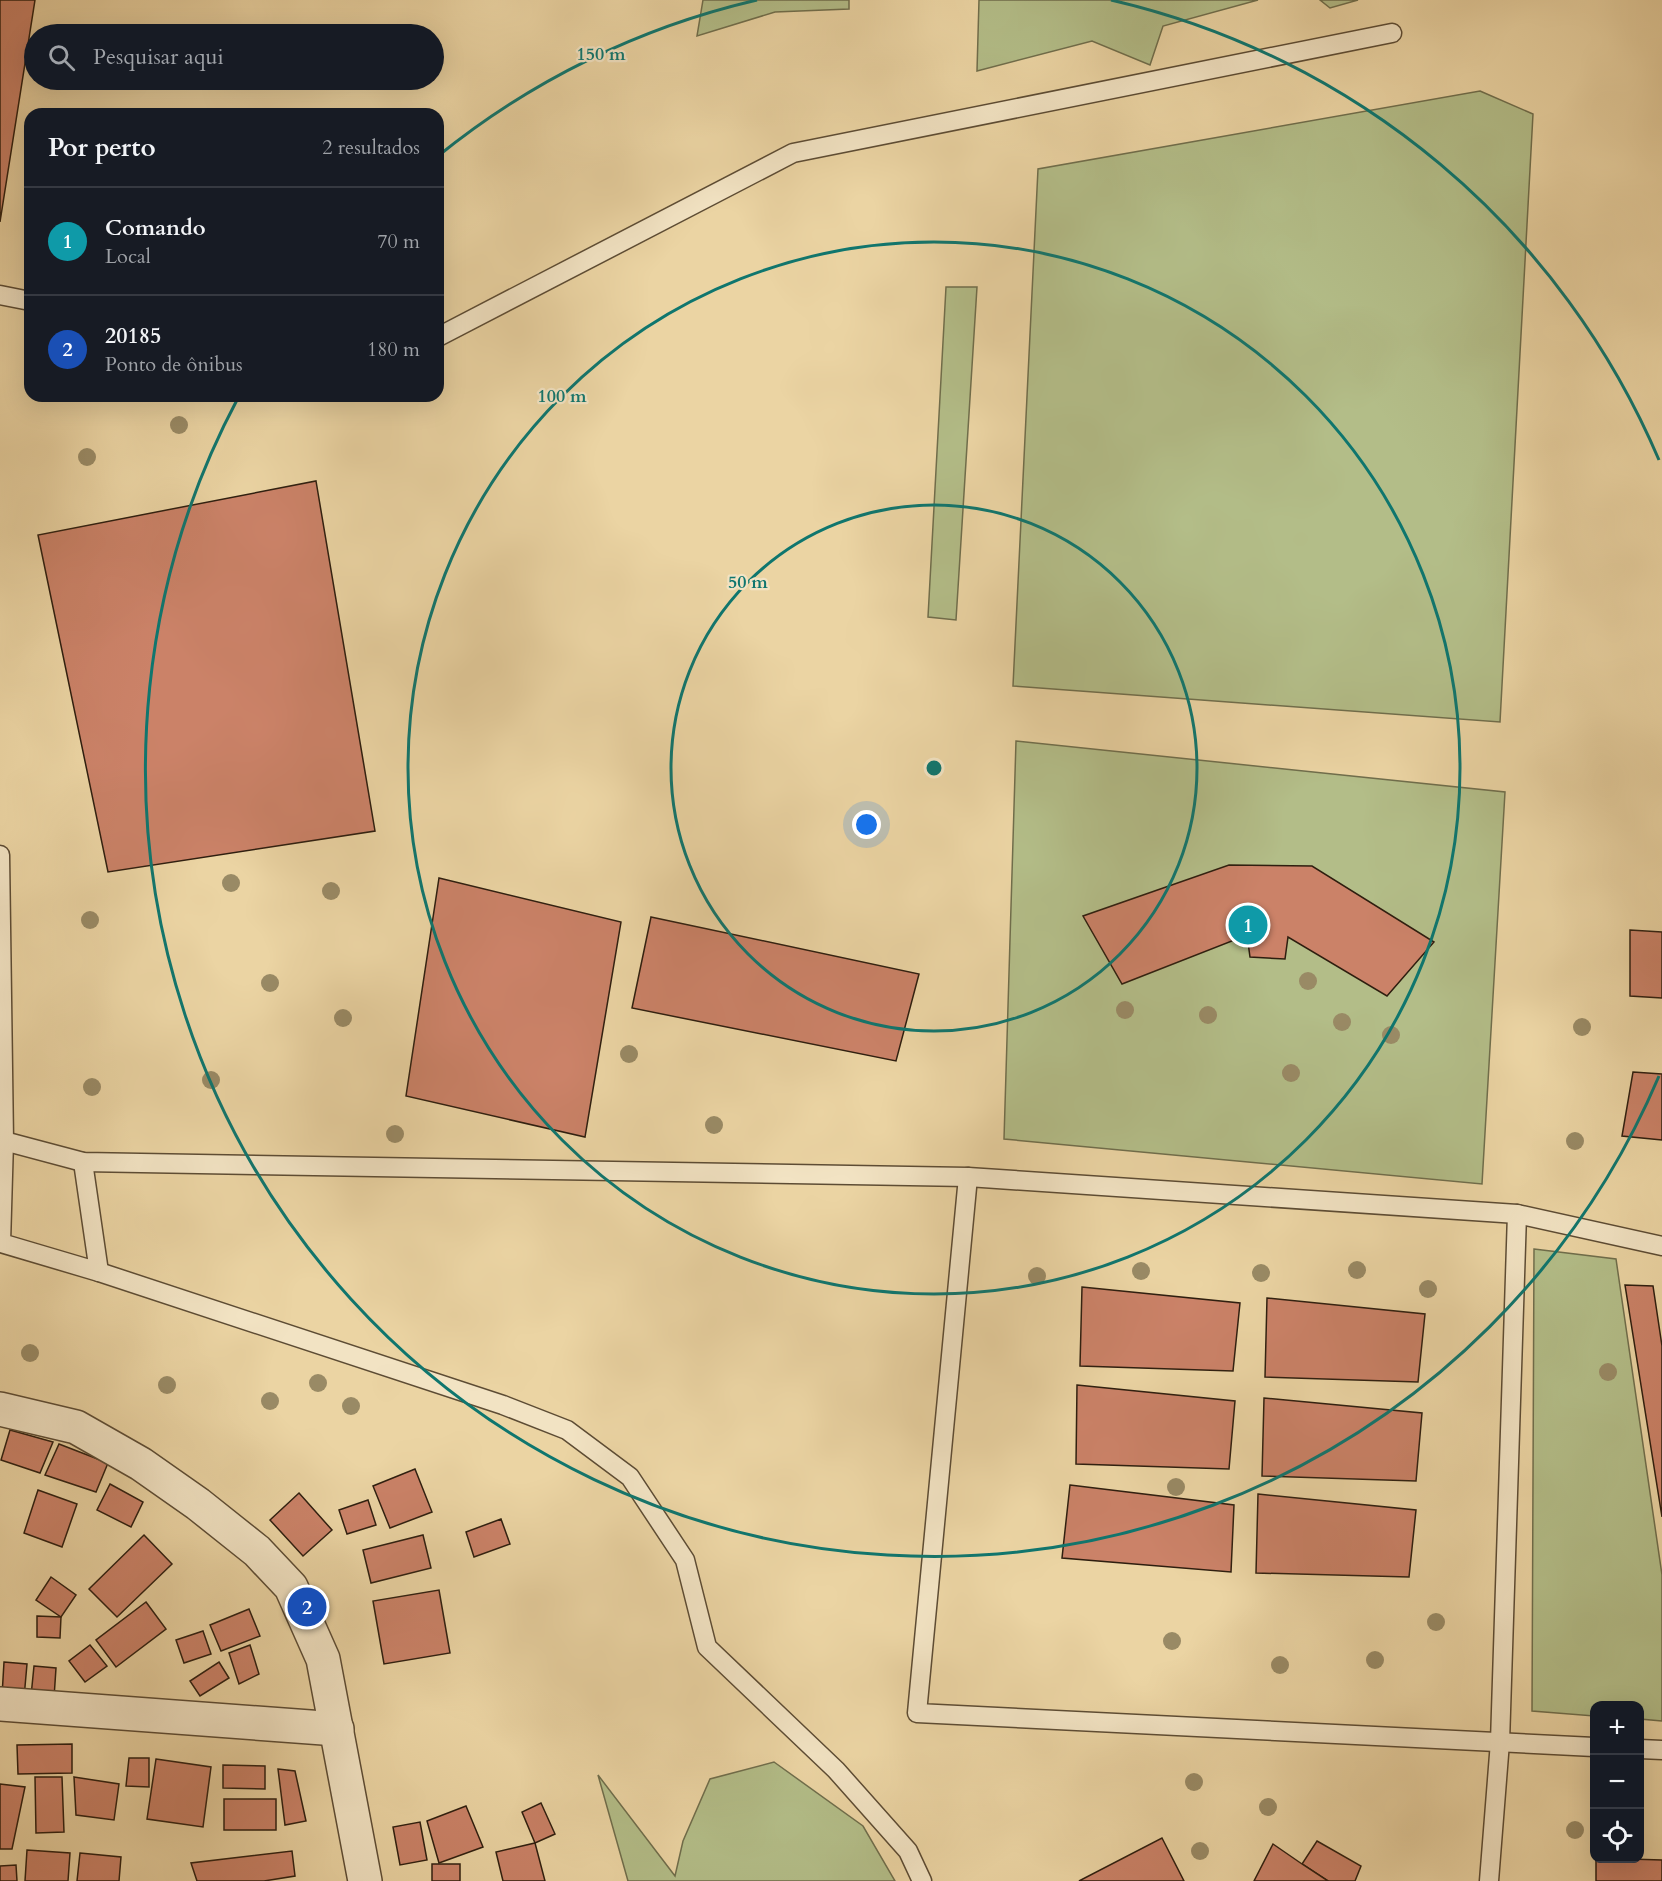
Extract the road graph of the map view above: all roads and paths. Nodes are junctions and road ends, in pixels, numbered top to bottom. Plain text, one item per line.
1 (1392, 33) dead end
2 (0, 295) edge
3 (24, 300) edge
4 (444, 334) edge
5 (0, 855) edge
6 (2, 1141) edge
7 (83, 1162) junction
8 (968, 1177) junction
9 (1517, 1214) junction
10 (1662, 1246) edge
11 (99, 1272) junction
12 (0, 1409) edge
13 (0, 1704) edge
14 (337, 1729) junction
15 (1500, 1742) junction
16 (1590, 1747) edge
17 (1644, 1749) edge
18 (1662, 1750) edge
19 (364, 1881) edge
20 (922, 1881) edge
21 (1489, 1881) edge

1 - 4 lane
2 - 3 lane
5 - 6 lane
6 - 7 lane
6 - 11 lane
7 - 8 lane
7 - 11 lane
8 - 9 lane
8 - 15 lane
9 - 10 lane
9 - 15 lane
11 - 20 lane
12 - 14 street
13 - 14 street
14 - 19 street
15 - 16 lane
15 - 21 lane
17 - 18 lane

